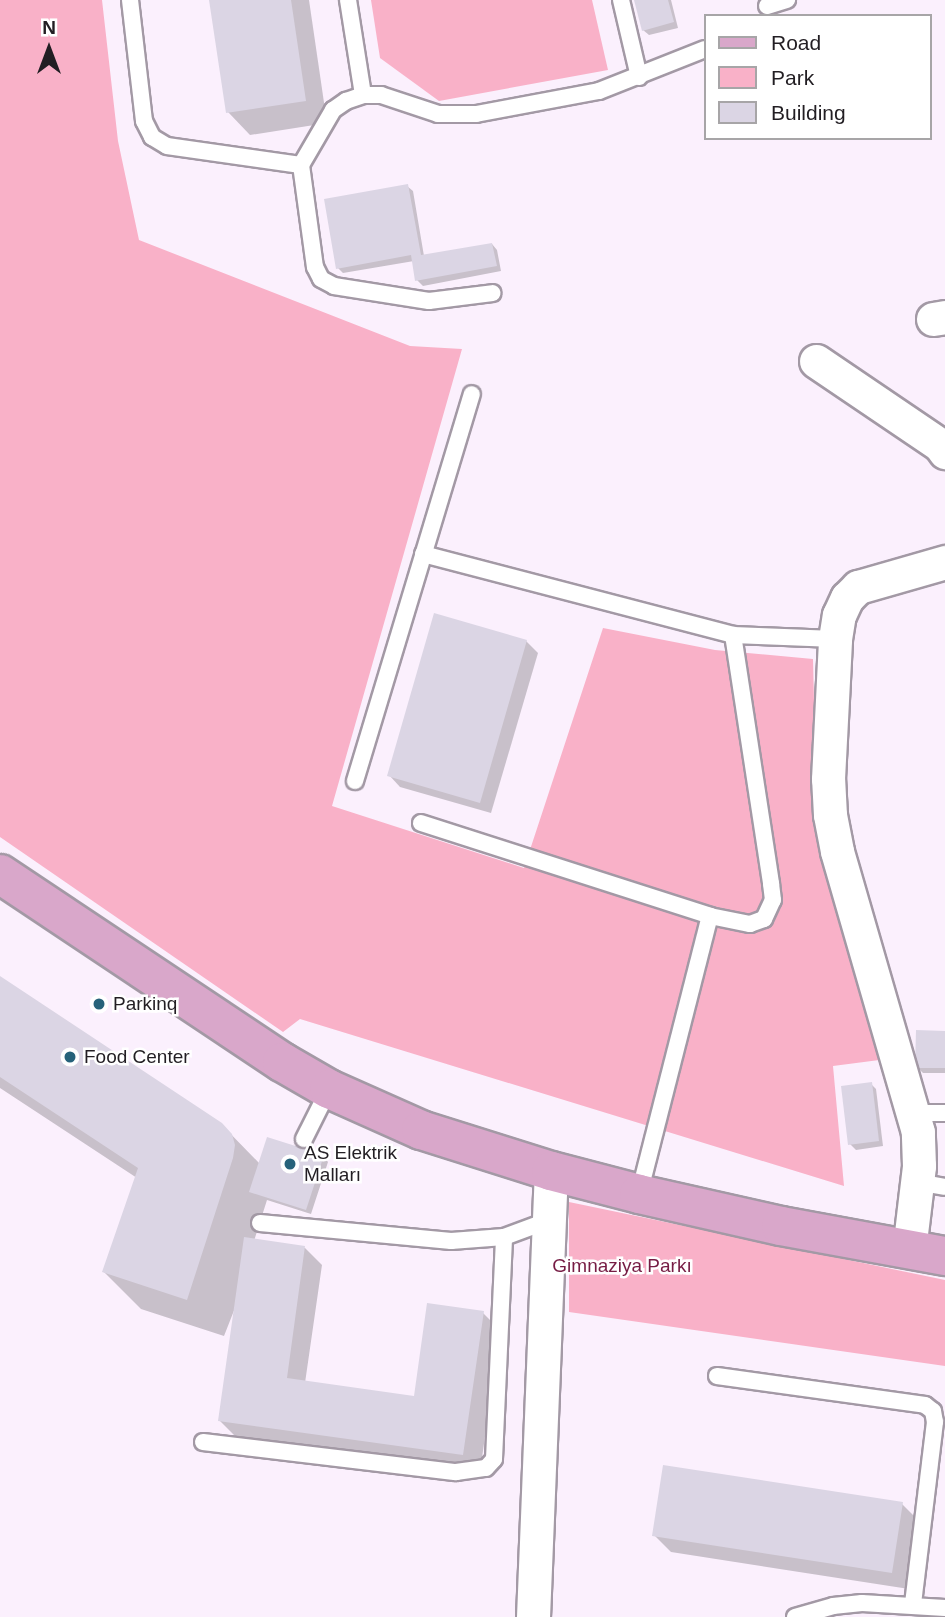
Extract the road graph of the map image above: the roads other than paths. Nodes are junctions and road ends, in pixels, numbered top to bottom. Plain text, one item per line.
1 (130, 0) edge
2 (348, 0) edge
3 (621, 0) edge
4 (787, 0) edge
5 (765, 7) edge
6 (704, 48) edge
7 (639, 77) junction
8 (363, 95) junction
9 (301, 164) junction
10 (493, 293) dead end
11 (816, 361) dead end
12 (472, 394) dead end
13 (945, 452) edge
14 (423, 554) junction
15 (945, 562) edge
16 (733, 635) junction
17 (835, 639) junction
18 (355, 781) dead end
19 (421, 823) dead end
20 (0, 874) edge
21 (710, 916) junction
22 (329, 1089) junction
23 (929, 1113) edge
24 (304, 1139) dead end
25 (551, 1171) junction
26 (931, 1184) edge
27 (639, 1194) junction
28 (547, 1221) junction
29 (260, 1223) dead end
30 (504, 1237) junction
31 (927, 1253) edge
32 (717, 1376) dead end
33 (203, 1442) dead end
34 (913, 1604) junction
35 (945, 1608) edge
36 (533, 1617) edge
37 (795, 1617) edge

1 - 9 lane
2 - 8 lane
3 - 7 lane
4 - 5 lane
6 - 7 lane
7 - 8 lane
8 - 9 lane
9 - 10 lane
11 - 13 street
12 - 14 lane
14 - 16 lane
14 - 18 lane
15 - 17 street
16 - 17 lane
16 - 21 lane
17 - 23 street
19 - 21 lane
20 - 22 main road
21 - 27 lane
22 - 24 lane
22 - 25 main road
23 - 26 street
25 - 27 main road
25 - 28 street
26 - 31 street
27 - 31 main road
28 - 30 lane
28 - 36 street
29 - 30 lane
30 - 33 lane
32 - 34 lane
34 - 35 lane
34 - 37 lane

